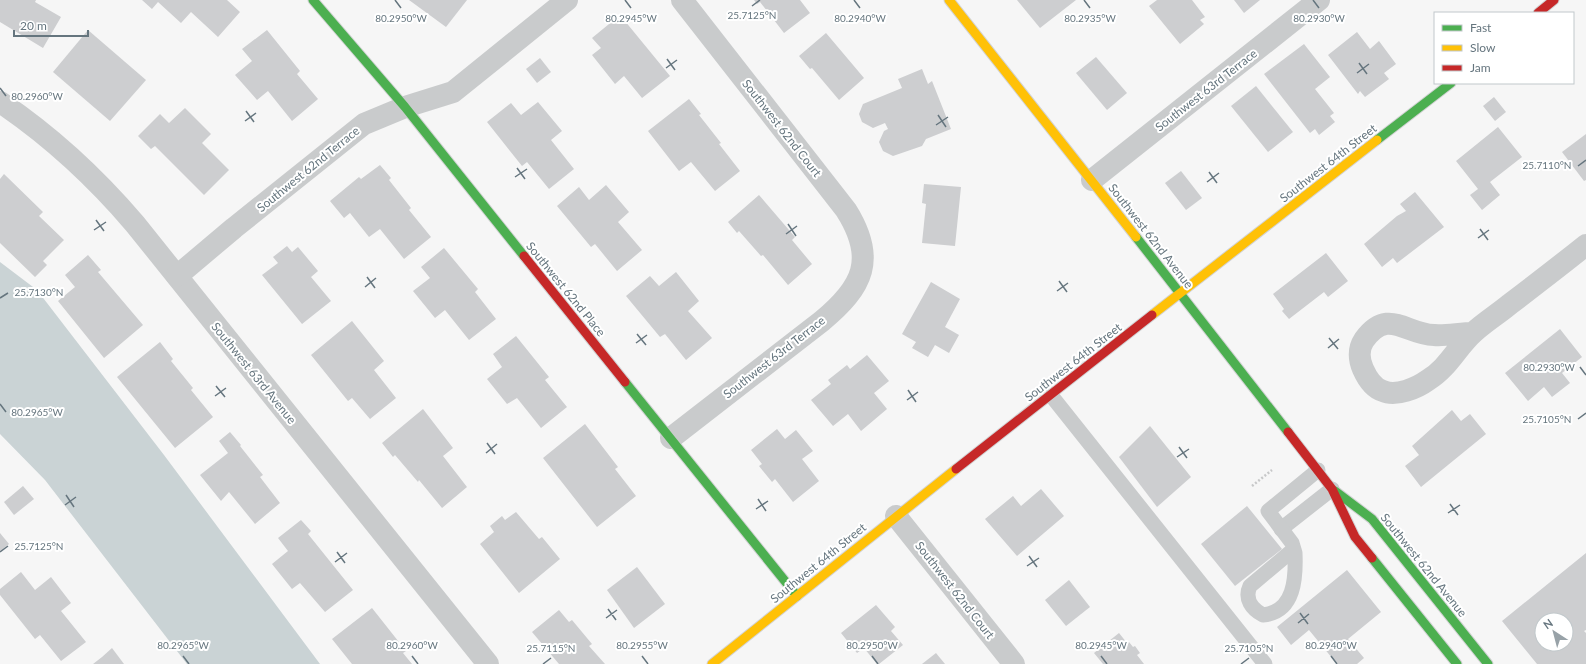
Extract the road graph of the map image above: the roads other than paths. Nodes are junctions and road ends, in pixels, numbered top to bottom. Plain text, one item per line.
1 (313, 0) edge
2 (567, 0) edge
3 (682, 0) edge
4 (949, 0) edge
5 (1319, 0) edge
6 (1554, 0) edge
7 (1539, 12) edge
8 (1450, 84) edge
9 (0, 102) edge
10 (405, 108) junction
11 (1092, 180) junction
12 (1586, 245) edge
13 (862, 265) joint
14 (177, 276) junction
15 (1180, 293) junction
16 (1473, 333) junction
17 (1050, 394) junction
18 (671, 438) junction
19 (1318, 470) junction
20 (1332, 489) junction
21 (896, 516) junction
22 (1282, 529) junction
23 (1294, 549) dead end
24 (797, 596) junction
25 (488, 664) edge
26 (712, 664) edge
27 (1014, 664) edge
28 (1265, 664) edge
29 (1457, 664) edge
30 (1488, 664) edge

1 - 10 street, Southwest 62nd Place
2 - 10 street, Southwest 62nd Terrace
3 - 13 street, Southwest 62nd Court
4 - 11 street, Southwest 62nd Avenue
5 - 11 street, Southwest 63rd Terrace
6 - 7 street
8 - 15 street, Southwest 64th Street
9 - 14 street, Southwest 63rd Avenue
10 - 14 street, Southwest 62nd Terrace
10 - 18 street, Southwest 62nd Place
11 - 15 street, Southwest 62nd Avenue
12 - 16 street
13 - 18 street, Southwest 63rd Terrace
14 - 25 street, Southwest 63rd Avenue
15 - 17 street, Southwest 64th Street
15 - 19 street, Southwest 62nd Avenue
16 - 16 street
17 - 21 street, Southwest 64th Street
17 - 28 lane
18 - 24 street, Southwest 62nd Place
19 - 20 street, Southwest 62nd Avenue
19 - 22 lane
20 - 22 lane
20 - 29 street, Southwest 62nd Avenue
20 - 30 street, Southwest 62nd Avenue
21 - 24 street, Southwest 64th Street
21 - 27 street, Southwest 62nd Court
22 - 23 lane
24 - 26 street, Southwest 64th Street

